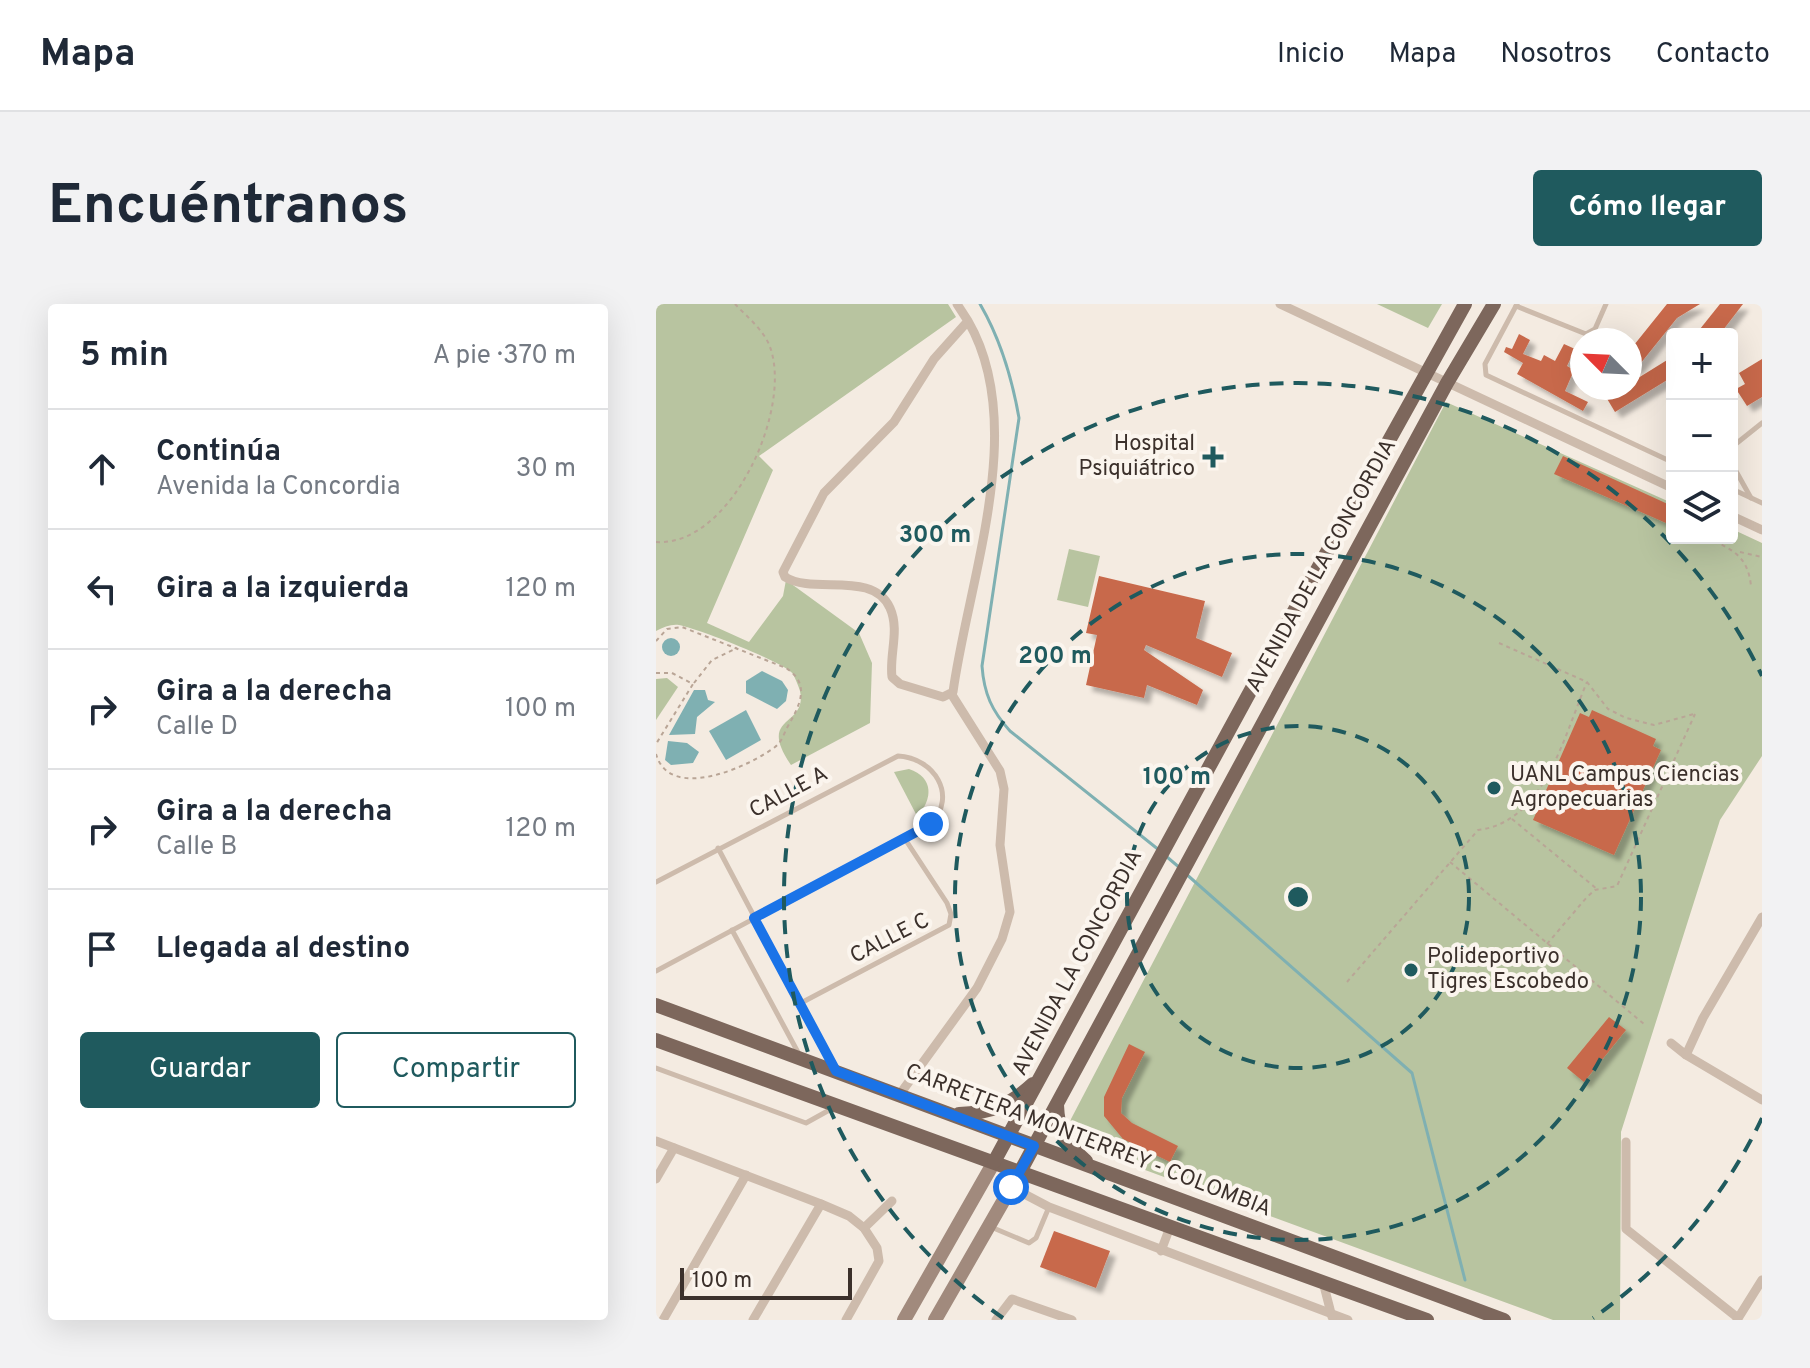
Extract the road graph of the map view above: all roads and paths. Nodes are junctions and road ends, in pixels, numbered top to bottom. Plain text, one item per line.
1 (735, 304) edge
2 (957, 304) edge
3 (1280, 304) edge
4 (1465, 304) edge
5 (1494, 304) edge
6 (1606, 304) edge
7 (1517, 305) edge
8 (968, 321) junction
9 (1425, 372) junction
10 (1447, 383) junction
11 (1762, 423) edge
12 (1738, 442) edge
13 (1666, 459) edge
14 (1736, 472) edge
15 (1666, 485) edge
16 (1738, 492) edge
17 (1751, 498) junction
18 (1762, 503) edge
19 (1738, 519) edge
20 (1762, 530) edge
21 (656, 542) edge
22 (1720, 544) edge
23 (1737, 552) junction
24 (1762, 557) edge
25 (1751, 586) dead end
26 (656, 641) edge
27 (1499, 643) dead end
28 (737, 648) junction
29 (656, 673) edge
30 (1587, 682) junction
31 (693, 684) junction
32 (952, 695) junction
33 (656, 744) edge
34 (656, 754) edge
35 (1511, 819) junction
36 (1173, 835) joint
37 (905, 839) junction
38 (718, 848) junction
39 (1449, 861) junction
40 (656, 882) edge
41 (1598, 889) junction
42 (1762, 917) edge
43 (754, 918) junction
44 (732, 930) junction
45 (1547, 944) junction
46 (656, 971) edge
47 (1347, 982) dead end
48 (799, 1004) junction
49 (656, 1005) edge
50 (1644, 1024) dead end
51 (656, 1040) edge
52 (1671, 1043) dead end
53 (1686, 1055) junction
54 (801, 1058) junction
55 (656, 1068) edge
56 (836, 1071) junction
57 (1042, 1075) junction
58 (900, 1094) junction
59 (1762, 1100) edge
60 (1057, 1103) junction
61 (836, 1106) junction
62 (952, 1114) junction
63 (1009, 1137) junction
64 (656, 1141) edge
65 (1626, 1142) dead end
66 (1034, 1146) junction
67 (674, 1148) junction
68 (994, 1162) junction
69 (1096, 1169) junction
70 (1020, 1172) junction
71 (746, 1175) junction
72 (656, 1179) edge
73 (1011, 1187) junction
74 (892, 1201) dead end
75 (821, 1204) junction
76 (1049, 1207) junction
77 (990, 1227) junction
78 (1170, 1227) junction
79 (864, 1228) junction
80 (1161, 1251) junction
81 (1762, 1280) edge
82 (1323, 1282) junction
83 (920, 1292) junction
84 (944, 1305) junction
85 (998, 1317) edge
86 (1333, 1317) edge
87 (1737, 1319) edge
88 (663, 1320) edge
89 (753, 1320) edge
90 (846, 1320) edge
91 (904, 1320) edge
92 (935, 1320) edge
93 (1010, 1320) edge
94 (1072, 1320) edge
95 (1348, 1320) edge
96 (1427, 1320) edge
97 (1504, 1320) edge

1 - 21 path
2 - 8 street
3 - 9 street
4 - 9 main road, AVENIDA DE LA CONCORDIA
5 - 10 main road, AVENIDA DE LA CONCORDIA
6 - 7 lane
7 - 13 lane
8 - 32 street
8 - 32 street
9 - 10 street
9 - 36 main road, AVENIDA DE LA CONCORDIA
10 - 15 street
10 - 60 main road, AVENIDA DE LA CONCORDIA
11 - 12 lane
14 - 17 lane
16 - 17 lane
17 - 18 lane
19 - 20 street
22 - 23 path
23 - 24 path
23 - 25 path
26 - 28 path
27 - 30 path
28 - 31 path
28 - 34 path
29 - 31 path
30 - 35 path
30 - 41 path
31 - 33 path
32 - 58 street
35 - 39 path
35 - 41 path
36 - 57 main road, AVENIDA LA CONCORDIA
37 - 38 lane, CALLE A
37 - 43 lane
37 - 48 lane, CALLE C
38 - 40 lane, CALLE A
38 - 43 lane
39 - 45 path
39 - 47 path
41 - 45 path
42 - 53 street
43 - 44 lane
43 - 48 lane
44 - 46 lane
44 - 54 lane
45 - 50 path
48 - 56 lane
49 - 54 main road, CARRETERA MONTERREY - COLOMBIA
51 - 61 main road
52 - 53 street
53 - 59 street
54 - 56 main road, CARRETERA MONTERREY - COLOMBIA
55 - 61 lane
56 - 58 main road, CARRETERA MONTERREY - COLOMBIA
57 - 62 main road
57 - 63 main road, AVENIDA LA CONCORDIA
58 - 62 main road, CARRETERA MONTERREY - COLOMBIA
60 - 66 main road
60 - 69 main road
61 - 68 main road
62 - 63 main road, CARRETERA MONTERREY - COLOMBIA
63 - 66 main road, CARRETERA MONTERREY - COLOMBIA
63 - 68 main road, AVENIDA LA CONCORDIA
64 - 67 street
65 - 87 street
66 - 69 main road, CARRETERA MONTERREY - COLOMBIA
66 - 70 main road
67 - 71 street
67 - 72 street
68 - 70 main road
68 - 83 main road, AVENIDA LA CONCORDIA
69 - 97 main road, CARRETERA MONTERREY - COLOMBIA
70 - 73 main road
70 - 78 main road
71 - 75 street
71 - 88 street
73 - 76 street
73 - 77 main road
74 - 79 street
75 - 79 street
75 - 89 street
76 - 77 lane
76 - 80 street
77 - 84 main road
78 - 80 street
78 - 82 main road
79 - 90 street
80 - 86 street
81 - 87 street
82 - 86 street
82 - 96 main road
83 - 84 main road
83 - 91 main road, AVENIDA LA CONCORDIA
84 - 92 main road
85 - 93 street
85 - 94 street
86 - 95 street

